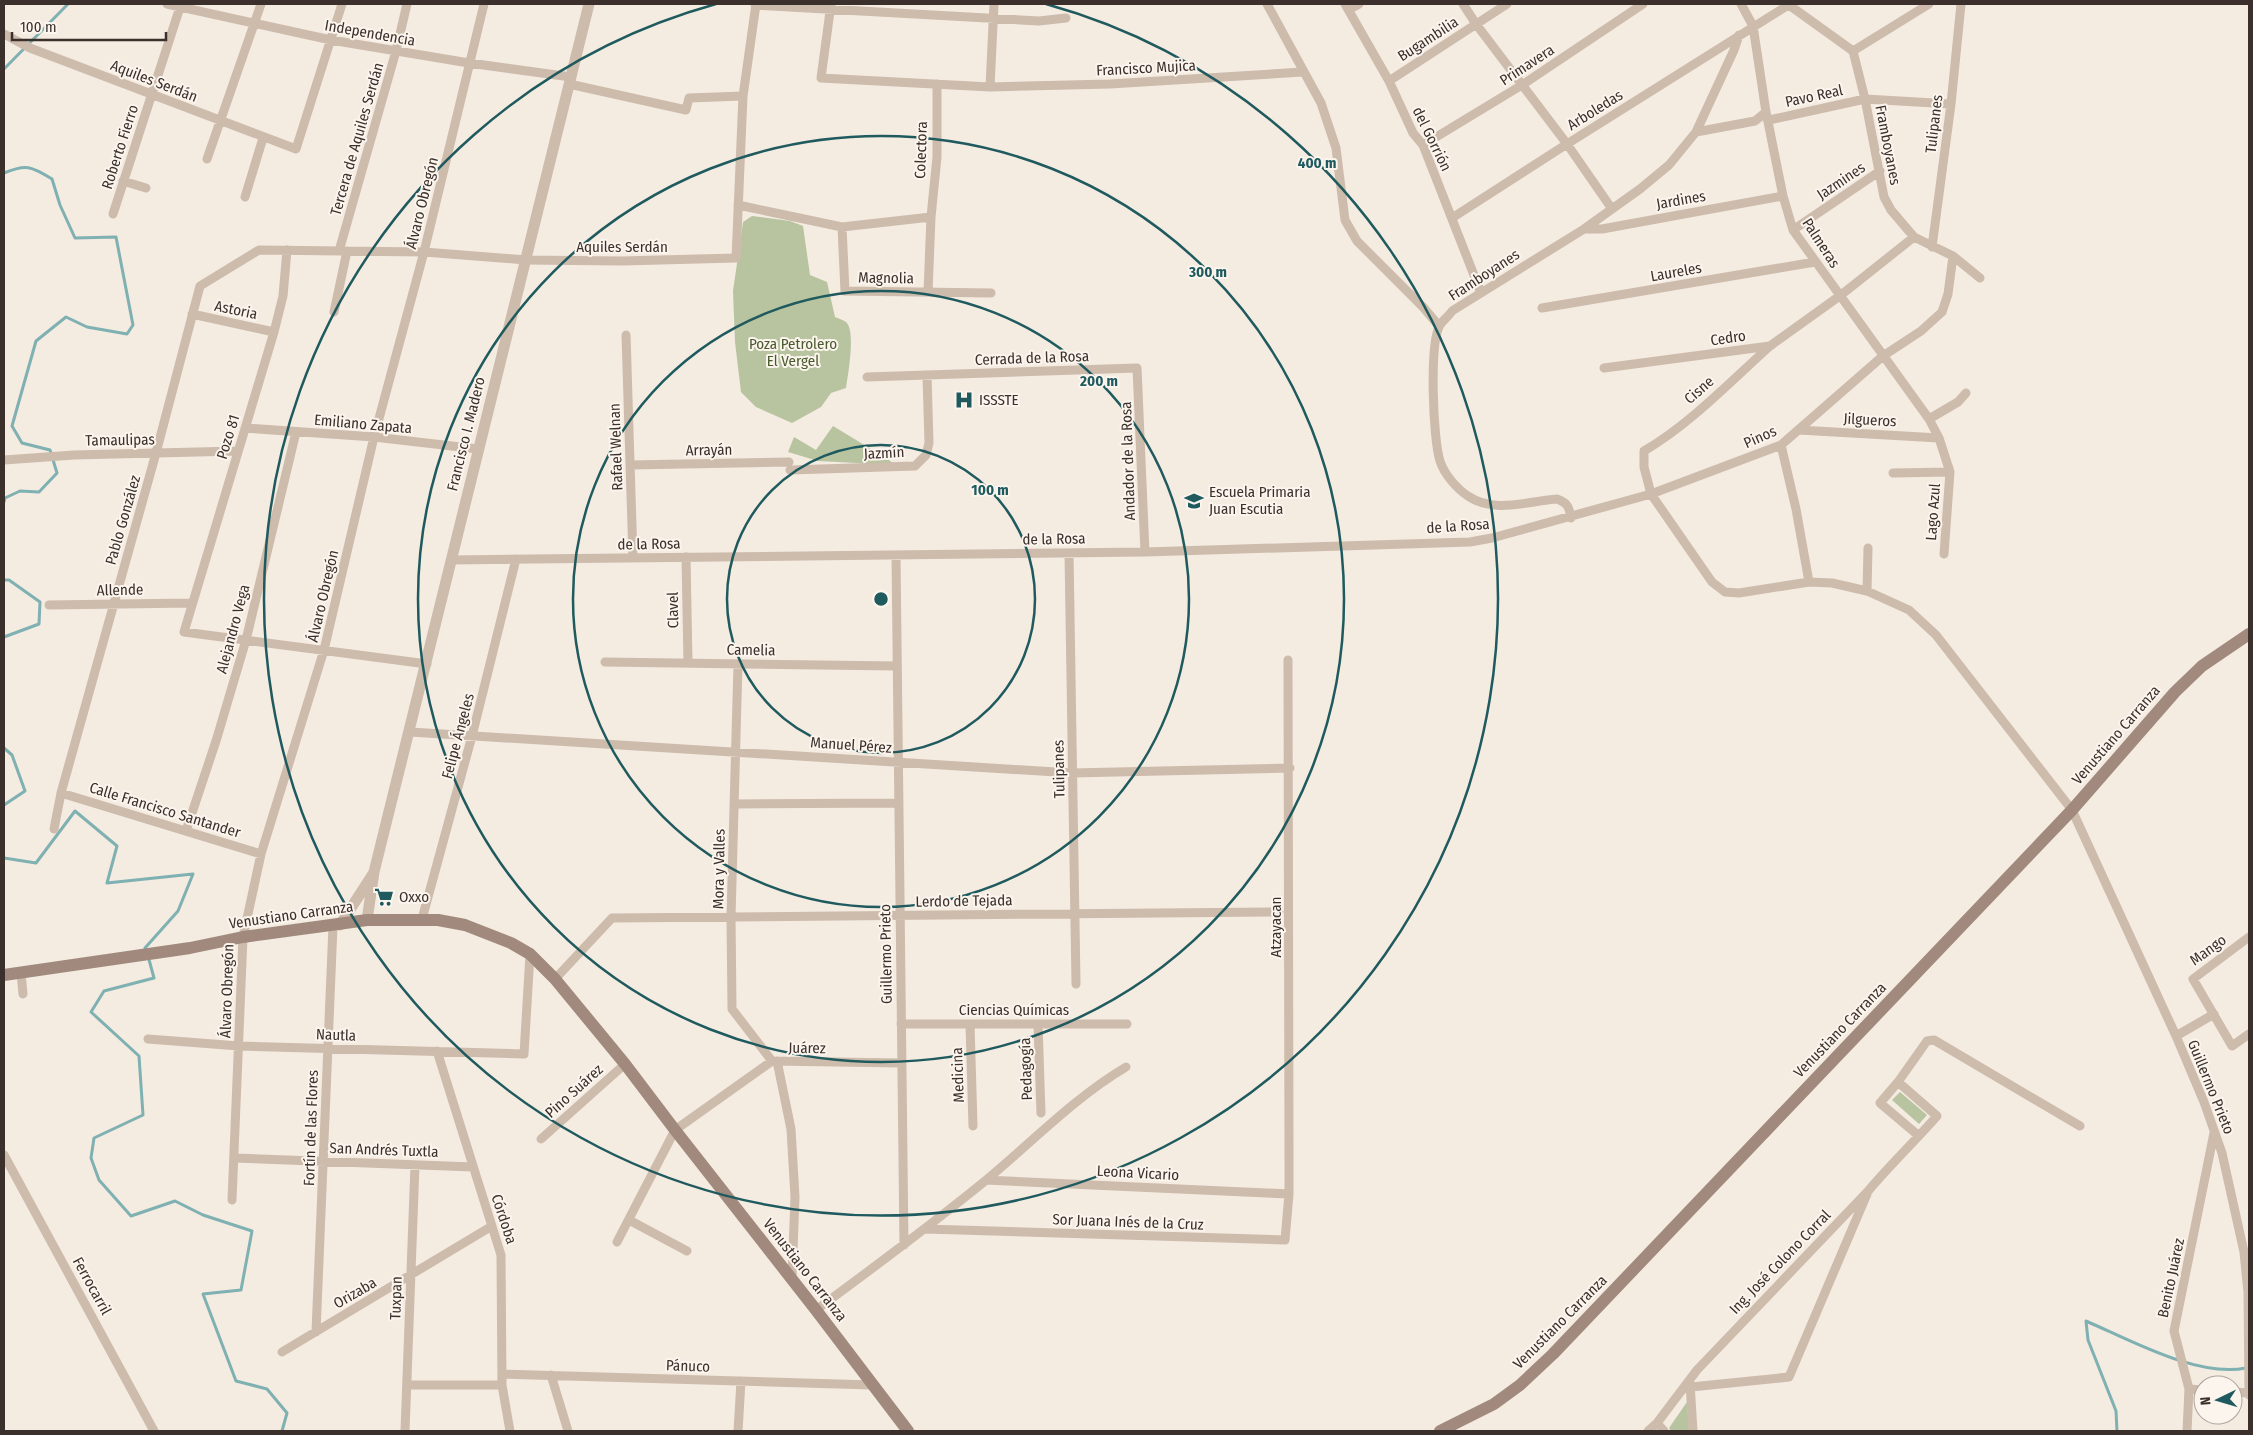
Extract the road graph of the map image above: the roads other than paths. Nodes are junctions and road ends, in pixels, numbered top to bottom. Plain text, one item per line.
1 (167, 4) edge
2 (261, 4) edge
3 (342, 4) edge
4 (407, 4) edge
5 (484, 4) edge
6 (589, 4) edge
7 (994, 4) edge
8 (1267, 4) edge
9 (1359, 4) edge
10 (1463, 4) edge
11 (1507, 4) edge
12 (1643, 4) edge
13 (1741, 4) edge
14 (1790, 4) edge
15 (1929, 4) edge
16 (1961, 4) edge
17 (755, 5) edge
18 (181, 6) edge
19 (1347, 6) edge
20 (830, 7) edge
21 (993, 17) junction
22 (1066, 18) dead end
23 (254, 24) junction
24 (1476, 24) junction
25 (1753, 26) junction
26 (6, 35) edge
27 (1739, 35) junction
28 (331, 40) junction
29 (1853, 51) junction
30 (396, 52) junction
31 (469, 64) junction
32 (1303, 72) junction
33 (570, 81) junction
34 (1388, 81) junction
35 (937, 84) junction
36 (1522, 85) junction
37 (990, 88) junction
38 (152, 96) junction
39 (744, 96) junction
40 (1865, 99) junction
41 (1951, 104) junction
42 (1768, 116) junction
43 (221, 122) junction
44 (1696, 132) junction
45 (263, 138) junction
46 (1567, 144) junction
47 (1423, 145) junction
48 (207, 159) dead end
49 (1880, 171) junction
50 (123, 181) junction
51 (146, 188) dead end
52 (245, 196) dead end
53 (1783, 196) junction
54 (738, 205) junction
55 (1612, 209) junction
56 (112, 214) dead end
57 (931, 217) junction
58 (1452, 218) junction
59 (842, 227) junction
60 (1584, 229) junction
61 (1793, 230) junction
62 (1914, 237) junction
63 (1932, 247) junction
64 (259, 250) joint
65 (287, 250) junction
66 (343, 251) junction
67 (424, 252) junction
68 (1953, 256) junction
69 (526, 260) junction
70 (1815, 262) junction
71 (1980, 278) dead end
72 (928, 292) junction
73 (1481, 292) junction
74 (991, 293) dead end
75 (1841, 295) junction
76 (1542, 308) dead end
77 (334, 312) dead end
78 (192, 314) junction
79 (1439, 326) junction
80 (274, 332) junction
81 (626, 335) dead end
82 (1770, 346) junction
83 (1883, 356) junction
84 (1137, 368) joint
85 (1604, 368) dead end
86 (928, 375) junction
87 (867, 377) dead end
88 (1966, 393) dead end
89 (1928, 419) junction
90 (245, 428) junction
91 (1799, 430) junction
92 (296, 432) junction
93 (374, 438) junction
94 (1939, 438) junction
95 (1781, 445) junction
96 (478, 449) junction
97 (238, 451) junction
98 (1644, 451) joint
99 (156, 453) junction
100 (4, 460) edge
101 (630, 465) junction
102 (789, 466) joint
103 (1950, 472) junction
104 (1893, 473) dead end
105 (1652, 494) junction
106 (1571, 518) junction
107 (1868, 548) dead end
108 (1145, 552) junction
109 (1069, 553) junction
110 (1944, 554) dead end
111 (896, 555) junction
112 (686, 557) junction
113 (634, 558) junction
114 (516, 559) junction
115 (451, 560) junction
116 (1809, 582) junction
117 (1867, 591) junction
118 (113, 603) junction
119 (191, 603) junction
120 (49, 605) dead end
121 (2249, 634) edge
122 (246, 640) junction
123 (324, 650) junction
124 (1288, 660) dead end
125 (604, 662) dead end
126 (688, 663) junction
127 (426, 664) junction
128 (738, 664) junction
129 (897, 666) junction
130 (410, 732) junction
131 (472, 736) junction
132 (735, 752) junction
133 (898, 762) junction
134 (1290, 768) junction
135 (1072, 773) junction
136 (60, 793) junction
137 (899, 803) junction
138 (734, 804) junction
139 (2072, 810) junction
140 (54, 830) dead end
141 (186, 831) junction
142 (261, 854) junction
143 (374, 872) junction
144 (1279, 912) dead end
145 (1075, 914) junction
146 (900, 916) junction
147 (731, 917) junction
148 (422, 919) junction
149 (367, 920) junction
150 (337, 925) junction
151 (243, 937) junction
152 (2249, 937) edge
153 (530, 954) junction
154 (21, 973) junction
155 (4, 975) edge
156 (555, 979) junction
157 (1076, 984) dead end
158 (23, 994) dead end
159 (2214, 1014) junction
160 (901, 1024) junction
161 (970, 1024) junction
162 (1038, 1024) junction
163 (1127, 1024) dead end
164 (2249, 1034) edge
165 (2176, 1036) junction
166 (148, 1039) dead end
167 (239, 1046) junction
168 (328, 1048) junction
169 (437, 1051) junction
170 (774, 1061) junction
171 (902, 1063) junction
172 (626, 1064) junction
173 (1126, 1067) dead end
174 (1898, 1082) junction
175 (1041, 1113) dead end
176 (973, 1126) dead end
177 (2080, 1126) dead end
178 (674, 1130) junction
179 (2215, 1130) junction
180 (1919, 1136) junction
181 (541, 1139) dead end
182 (4, 1155) edge
183 (234, 1158) junction
184 (323, 1161) junction
185 (415, 1165) junction
186 (473, 1168) junction
187 (986, 1180) junction
188 (1870, 1190) junction
189 (1289, 1194) junction
190 (232, 1200) dead end
191 (629, 1220) junction
192 (492, 1226) junction
193 (925, 1229) junction
194 (617, 1242) dead end
195 (904, 1245) junction
196 (687, 1251) dead end
197 (2247, 1251) edge
198 (411, 1276) junction
199 (792, 1278) junction
200 (2248, 1291) edge
201 (816, 1310) junction
202 (316, 1332) junction
203 (282, 1352) dead end
204 (502, 1374) junction
205 (551, 1375) junction
206 (741, 1381) junction
207 (1690, 1382) junction
208 (407, 1385) junction
209 (502, 1385) junction
210 (872, 1385) junction
211 (2189, 1389) junction
212 (2193, 1389) edge
213 (2249, 1394) edge
214 (1657, 1423) junction
215 (154, 1431) edge
216 (405, 1431) edge
217 (510, 1431) edge
218 (568, 1431) edge
219 (738, 1431) edge
220 (908, 1431) edge
221 (1440, 1431) edge
222 (1648, 1431) edge
223 (1664, 1431) edge
224 (1693, 1431) edge
225 (2187, 1431) edge

1 - 18 street, Independencia
2 - 23 street
3 - 28 street
4 - 30 street, Tercera de Aquiles Serdán
5 - 31 street, Álvaro Obregón
6 - 33 street, Francisco I. Madero
7 - 21 street
8 - 32 street
9 - 19 street
10 - 24 street
11 - 24 street, Bugambilia
12 - 36 street, Primavera
13 - 25 street, Palmeras
14 - 25 street
14 - 29 street
15 - 29 street
16 - 41 street, Tulipanes
17 - 20 street
17 - 39 street
18 - 23 street, Independencia
18 - 38 street, Roberto Fierro
19 - 34 street, del Gorrión
20 - 21 street
20 - 35 street, Francisco Mujica
21 - 22 street
21 - 37 street
23 - 28 street, Independencia
23 - 43 street
24 - 34 street, Bugambilia
24 - 36 street
25 - 27 street, Arboledas
25 - 42 street, Palmeras
26 - 38 street, Aquiles Serdán
27 - 44 street, Framboyanes
27 - 46 street, Arboledas
28 - 30 street, Independencia
28 - 45 street, Aquiles Serdán
29 - 40 street, Framboyanes
30 - 31 street, Independencia
30 - 66 street, Tercera de Aquiles Serdán
31 - 33 street, Independencia
31 - 67 street, Álvaro Obregón
32 - 37 street, Francisco Mujica
32 - 79 street
33 - 39 street, Independencia
33 - 69 street, Francisco I. Madero
34 - 47 street, del Gorrión
35 - 37 street, Francisco Mujica
35 - 57 street, Colectora
36 - 46 street
36 - 47 street, Primavera
38 - 43 street, Aquiles Serdán
38 - 50 street, Roberto Fierro
39 - 54 street
40 - 41 street, Pavo Real
40 - 42 street, Pavo Real
40 - 49 street, Framboyanes
41 - 63 street, Tulipanes
42 - 44 street, Pavo Real
42 - 53 street, Palmeras
43 - 45 street, Aquiles Serdán
43 - 48 street
44 - 55 street, Framboyanes
45 - 52 street
46 - 55 street
46 - 58 street, Arboledas
47 - 58 street, del Gorrión
49 - 61 street, Jazmines
49 - 62 street, Framboyanes
50 - 51 street
50 - 56 street, Roberto Fierro
53 - 60 street, Jardines
53 - 61 street, Palmeras
54 - 59 street
54 - 69 street, Aquiles Serdán
55 - 60 street, Framboyanes
57 - 59 street
57 - 72 street, Colectora
58 - 73 street, del Gorrión
59 - 72 street, Magnolia
60 - 73 street, Framboyanes
61 - 70 street, Palmeras
62 - 63 street, Framboyanes
62 - 75 street
63 - 68 street, Framboyanes
64 - 65 street, Aquiles Serdán
64 - 78 street, Pablo González
65 - 66 street, Aquiles Serdán
65 - 80 street, Pozo 81
66 - 67 street, Aquiles Serdán
66 - 77 street, Tercera de Aquiles Serdán
67 - 69 street, Aquiles Serdán
67 - 93 street, Álvaro Obregón
68 - 71 street, Framboyanes
68 - 83 street, Pinos
69 - 96 street, Francisco I. Madero
70 - 75 street, Palmeras
70 - 76 street, Laureles
72 - 74 street, Magnolia
73 - 79 street, Framboyanes
75 - 82 street, Cedro
75 - 83 street, Palmeras
78 - 80 street, Astoria
78 - 99 street, Pablo González
79 - 106 street
80 - 90 street, Pozo 81
81 - 101 street, Rafael Welnan
82 - 85 street, Cedro
82 - 98 street, Cisne
83 - 89 street, Palmeras
83 - 91 street, Pinos
84 - 86 street, Cerrada de la Rosa
84 - 108 street, Andador de la Rosa
86 - 87 street
86 - 102 street, Jazmín
88 - 89 street
89 - 94 street, Palmeras
90 - 92 street, Emiliano Zapata
90 - 97 street, Pozo 81
91 - 94 street, Jilgueros
91 - 95 street, Pinos
92 - 93 street, Emiliano Zapata
92 - 122 street, Alejandro Vega
93 - 96 street, Emiliano Zapata
93 - 123 street, Álvaro Obregón
94 - 103 street, Lago Azul
95 - 105 street, Pinos
95 - 116 street
96 - 115 street, Francisco I. Madero
97 - 99 street, Tamaulipas
97 - 119 street, Pozo 81
98 - 105 street, Guillermo Prieto
99 - 100 street, Tamaulipas
99 - 118 street, Pablo González
101 - 102 street, Arrayán
101 - 113 street, Rafael Welnan
103 - 104 street, Lago Azul
103 - 110 street, Lago Azul
105 - 106 street, de la Rosa
105 - 116 street, Guillermo Prieto
106 - 108 street, de la Rosa
107 - 117 street
108 - 109 street, de la Rosa
109 - 111 street, de la Rosa
109 - 135 street, Tulipanes
111 - 112 street, de la Rosa
111 - 129 street, Guillermo Prieto
112 - 113 street, de la Rosa
112 - 126 street, Clavel
113 - 114 street, de la Rosa
114 - 115 street, de la Rosa
114 - 131 street, Felipe Ángeles
115 - 127 street, Francisco I. Madero
116 - 117 street, Guillermo Prieto
117 - 139 street, Guillermo Prieto
118 - 119 street, Allende
118 - 120 street, Allende
118 - 136 street, Pablo González
119 - 122 street, Pozo 81
121 - 139 main road, Venustiano Carranza
122 - 123 street
122 - 141 street, Alejandro Vega
123 - 127 street
123 - 142 street, Álvaro Obregón
124 - 134 street, Atzayacan
125 - 126 street, Camelia
126 - 128 street, Camelia
127 - 130 street, Francisco I. Madero
128 - 129 street, Camelia
128 - 132 street, Mora y Valles
129 - 133 street, Guillermo Prieto
130 - 131 street, Manuel Pérez
130 - 143 street, Francisco I. Madero
131 - 132 street, Manuel Pérez
131 - 148 street, Felipe Ángeles
132 - 133 street, Manuel Pérez
132 - 138 street, Mora y Valles
133 - 135 street, Manuel Pérez
133 - 137 street, Guillermo Prieto
134 - 135 street, Manuel Pérez
134 - 189 street, Atzayacan
135 - 145 street, Tulipanes
136 - 140 street, Pablo González
136 - 141 street, Calle Francisco Santander
137 - 138 street
137 - 146 street, Guillermo Prieto
138 - 147 street, Mora y Valles
139 - 165 street, Guillermo Prieto
139 - 221 main road, Venustiano Carranza
141 - 142 street, Calle Francisco Santander
142 - 151 street, Álvaro Obregón
143 - 149 street, Francisco I. Madero
143 - 150 street, Francisco I. Madero
144 - 145 street, Lerdo de Tejada
145 - 146 street, Lerdo de Tejada
145 - 157 street, Tulipanes
146 - 147 street, Lerdo de Tejada
146 - 160 street, Guillermo Prieto
147 - 156 street, Lerdo de Tejada
147 - 170 street, Mora y Valles
148 - 149 main road, Venustiano Carranza
148 - 153 main road, Venustiano Carranza
149 - 150 main road, Venustiano Carranza
150 - 151 main road, Venustiano Carranza
150 - 168 street, Fortín de las Flores
151 - 154 main road, Venustiano Carranza
151 - 167 street, Álvaro Obregón
152 - 159 street, Mango
153 - 156 main road, Venustiano Carranza
153 - 169 street, Nautla
154 - 155 main road, Venustiano Carranza
154 - 158 street
156 - 172 main road, Venustiano Carranza
159 - 164 street
159 - 165 street
160 - 161 street, Ciencias Químicas
160 - 171 street, Guillermo Prieto
161 - 162 street, Ciencias Químicas
161 - 176 street, Medicina
162 - 163 street, Ciencias Químicas
162 - 175 street, Pedagogía
165 - 179 street, Guillermo Prieto
166 - 167 street, Nautla
167 - 168 street, Nautla
167 - 183 street, Álvaro Obregón
168 - 169 street, Nautla
168 - 184 street, Fortín de las Flores
169 - 186 street, Córdoba
170 - 171 street, Juárez
170 - 178 street, Juárez
170 - 199 street
171 - 195 street, Guillermo Prieto
172 - 178 main road, Venustiano Carranza
172 - 181 street, Pino Suárez
173 - 187 street
174 - 177 street
174 - 180 street, Ing. José Colono Corral
174 - 180 street
178 - 191 street
178 - 199 main road, Venustiano Carranza
179 - 197 street, Guillermo Prieto
179 - 211 street, Benito Juárez
180 - 188 street, Ing. José Colono Corral
182 - 215 street, Ferrocarril
183 - 184 street, San Andrés Tuxtla
183 - 190 street, Álvaro Obregón
184 - 185 street, San Andrés Tuxtla
184 - 202 street, Fortín de las Flores
185 - 186 street, San Andrés Tuxtla
185 - 198 street, Tuxpan
186 - 192 street, Córdoba
187 - 189 street, Leona Vicario
187 - 193 street
188 - 207 street, Ing. José Colono Corral
188 - 207 street
189 - 193 street, Sor Juana Inés de la Cruz
191 - 194 street
191 - 196 street
192 - 198 street, Orizaba
192 - 204 street, Córdoba
193 - 195 street
195 - 201 street
197 - 200 street, Guillermo Prieto
198 - 202 street, Orizaba
198 - 208 street, Tuxpan
199 - 201 main road, Venustiano Carranza
200 - 213 street, Guillermo Prieto
201 - 210 main road, Venustiano Carranza
202 - 203 street, Orizaba
204 - 205 street, Pánuco
204 - 209 street, Córdoba
205 - 206 street, Pánuco
205 - 218 street
206 - 210 street, Pánuco
206 - 219 street
207 - 214 street, Ing. José Colono Corral
207 - 224 street
208 - 209 street
208 - 216 street, Tuxpan
209 - 217 street, Córdoba
210 - 220 main road, Venustiano Carranza
211 - 212 street
211 - 225 street, Benito Juárez
214 - 222 street, Ing. José Colono Corral
214 - 223 street

